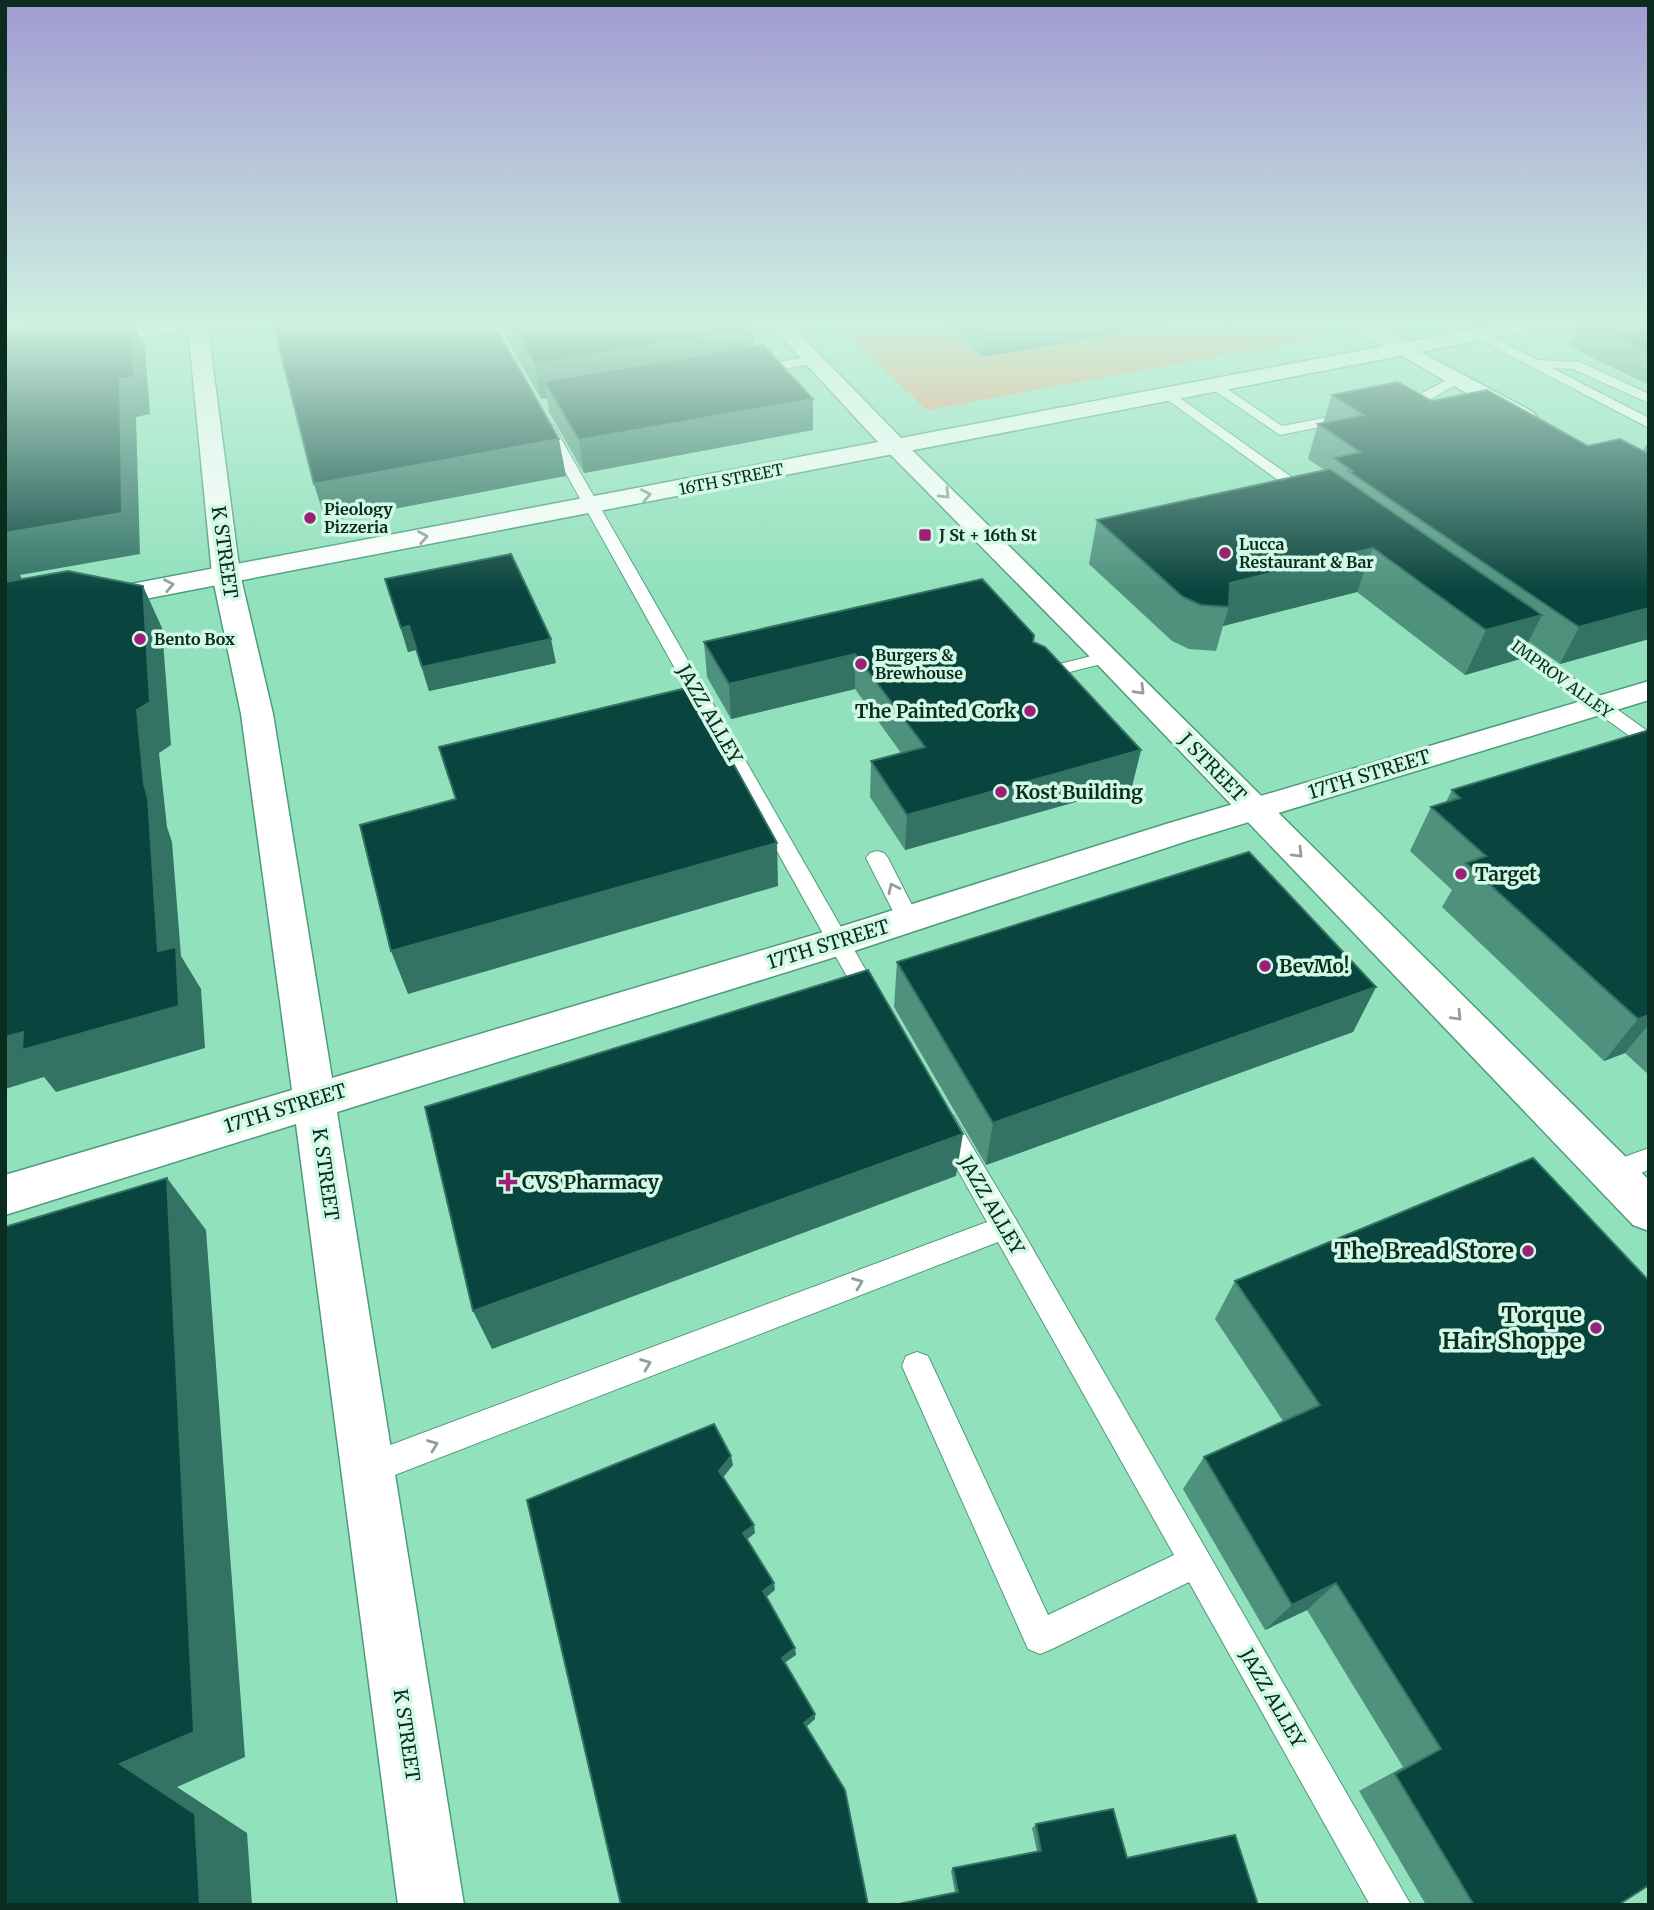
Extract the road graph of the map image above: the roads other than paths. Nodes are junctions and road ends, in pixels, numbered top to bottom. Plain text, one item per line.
1 (208, 412) edge
2 (540, 412) edge
3 (863, 412) edge
4 (1080, 412) edge
5 (1194, 412) edge
6 (1254, 412) edge
7 (1370, 412) edge
8 (1516, 412) edge
9 (1627, 412) edge
10 (1649, 424) edge
11 (1541, 426) edge
12 (896, 447) junction
13 (592, 506) junction
14 (1323, 506) edge
15 (226, 575) junction
16 (5, 617) edge
17 (1488, 625) edge
18 (1107, 657) junction
19 (1038, 675) edge
20 (1649, 690) edge
21 (1598, 704) junction
22 (1649, 741) edge
23 (1254, 809) junction
24 (877, 858) dead end
25 (908, 919) junction
26 (838, 942) junction
27 (886, 1025) edge
28 (316, 1098) junction
29 (935, 1108) edge
30 (1649, 1159) edge
31 (1611, 1173) junction
32 (5, 1195) edge
33 (1649, 1211) edge
34 (1005, 1227) junction
35 (916, 1366) dead end
36 (369, 1469) junction
37 (1194, 1562) junction
38 (431, 1905) edge
39 (1392, 1905) edge

1 - 15 main road, K STREET
2 - 13 lane, JAZZ ALLEY
3 - 12 main road, J STREET
4 - 12 main road, 16TH STREET
5 - 14 lane
6 - 7 lane
8 - 11 main road
9 - 10 lane
13 -> 12 main road, 16TH STREET
12 -> 18 main road, J STREET
15 -> 13 main road, 16TH STREET
13 - 26 lane, JAZZ ALLEY
16 -> 15 main road, 16TH STREET
15 - 28 main road, K STREET
17 - 21 lane, IMPROV ALLEY
18 - 19 lane
18 -> 23 main road, J STREET
20 - 21 main road, 17TH STREET
21 - 22 lane, IMPROV ALLEY
21 - 23 main road, 17TH STREET
23 - 25 main road, 17TH STREET
23 -> 31 main road, J STREET
25 -> 24 lane
25 - 26 main road, 17TH STREET
26 - 27 lane, JAZZ ALLEY
26 - 28 main road, 17TH STREET
28 - 32 main road, 17TH STREET
28 - 36 main road, K STREET
29 - 34 lane, JAZZ ALLEY
30 - 31 lane
31 - 33 main road, J STREET
36 -> 34 lane
34 - 37 lane, JAZZ ALLEY
35 - 37 lane
36 - 38 main road, K STREET
37 - 39 lane, JAZZ ALLEY

